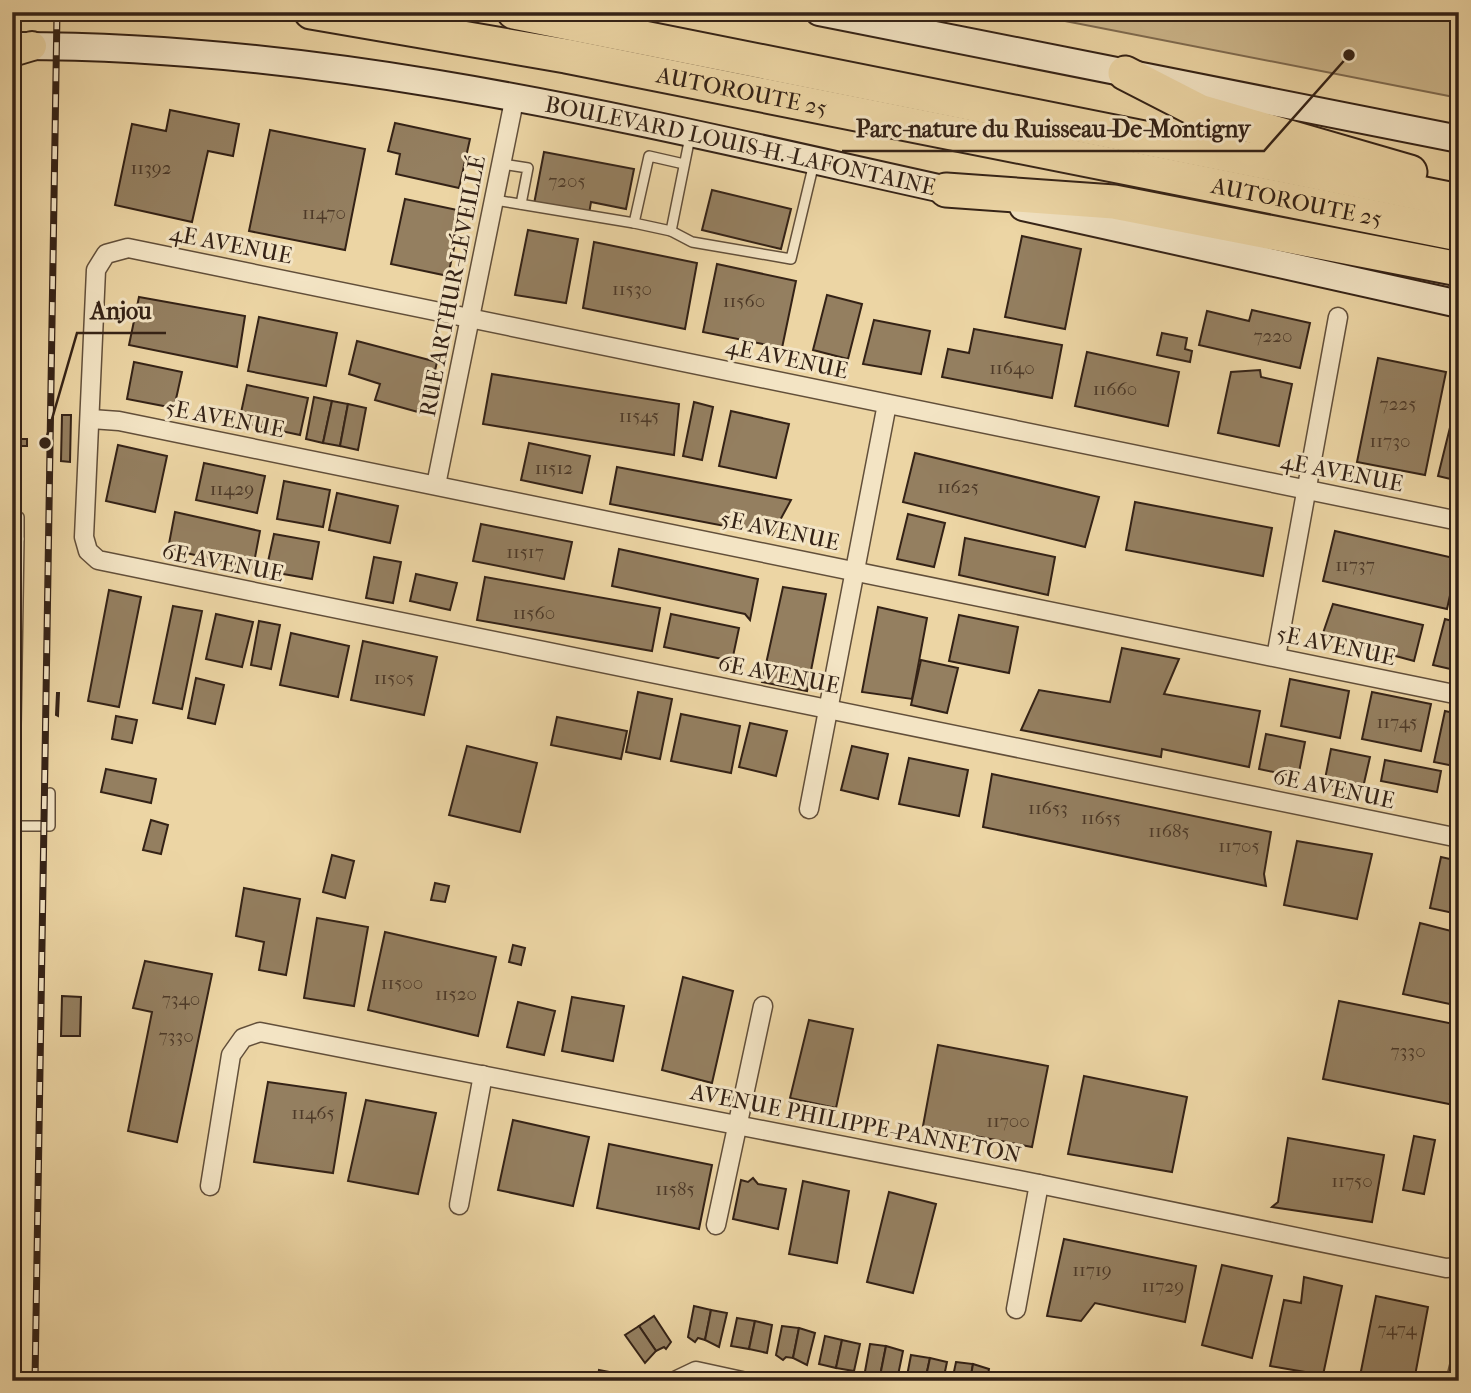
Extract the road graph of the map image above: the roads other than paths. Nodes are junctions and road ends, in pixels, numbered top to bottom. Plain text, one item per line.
1 (311, 12) edge
2 (514, 12) edge
3 (819, 12) edge
4 (19, 48) edge
5 (1125, 74) junction
6 (515, 96) junction
7 (691, 134) junction
8 (1459, 139) edge
9 (814, 161) junction
10 (502, 164) junction
11 (684, 164) junction
12 (1459, 188) edge
13 (946, 190) junction
14 (495, 200) junction
15 (1459, 201) edge
16 (521, 204) junction
17 (634, 223) junction
18 (671, 231) junction
19 (1459, 234) edge
20 (1459, 269) edge
21 (1459, 304) edge
22 (1338, 317) dead end
23 (471, 318) junction
24 (887, 404) junction
25 (91, 419) junction
26 (436, 485) junction
27 (1306, 490) junction
28 (19, 517) dead end
29 (1459, 521) edge
30 (16, 539) edge
31 (855, 571) junction
32 (1276, 657) junction
33 (1459, 695) edge
34 (828, 709) junction
35 (50, 793) dead end
36 (808, 809) dead end
37 (15, 826) junction
38 (1459, 838) edge
39 (14, 849) dead end
40 (763, 1006) dead end
41 (483, 1075) junction
42 (737, 1126) junction
43 (1039, 1184) junction
44 (210, 1185) dead end
45 (458, 1205) dead end
46 (716, 1225) dead end
47 (1459, 1267) edge
48 (1016, 1308) dead end
49 (1459, 1348) edge
50 (675, 1381) edge
51 (742, 1381) edge
52 (1451, 1381) edge

1 - 19 highway, AUTOROUTE 25
2 - 15 highway, AUTOROUTE 25
3 - 5 main road
4 - 6 main road, BOULEVARD LOUIS-H.-LAFONTAINE
5 - 8 main road
5 - 12 highway
6 - 7 main road, BOULEVARD LOUIS-H.-LAFONTAINE
6 - 10 street, RUE ARTHUR-LÉVEILLÉ
7 - 9 main road, BOULEVARD LOUIS-H.-LAFONTAINE
7 - 11 lane
9 - 13 main road, BOULEVARD LOUIS-H.-LAFONTAINE
9 - 18 lane
10 - 14 street, RUE ARTHUR-LÉVEILLÉ
10 - 16 lane
11 - 17 lane
11 - 18 lane
13 - 20 highway
13 - 21 main road, BOULEVARD LOUIS-H.-LAFONTAINE
14 - 16 lane
14 - 23 street, RUE ARTHUR-LÉVEILLÉ
16 - 17 lane
17 - 18 lane
22 - 27 street
23 - 24 street, 4E AVENUE
23 - 25 street, 4E AVENUE
23 - 26 street, RUE ARTHUR-LÉVEILLÉ
24 - 27 street, 4E AVENUE
24 - 31 street
25 - 26 street, 5E AVENUE
25 - 34 street, 6E AVENUE
26 - 31 street, 5E AVENUE
27 - 29 street, 4E AVENUE
27 - 32 street
28 - 30 lane
30 - 37 lane
31 - 32 street, 5E AVENUE
31 - 34 street
32 - 33 street, 5E AVENUE
34 - 36 street
34 - 38 street, 6E AVENUE
35 - 37 lane
37 - 39 lane
40 - 42 street
41 - 42 street, AVENUE PHILIPPE-PANNETON
41 - 44 street, AVENUE PHILIPPE-PANNETON
41 - 45 street
42 - 43 street, AVENUE PHILIPPE-PANNETON
42 - 46 street
43 - 47 street, AVENUE PHILIPPE-PANNETON
43 - 48 street
49 - 52 lane
50 - 51 street

